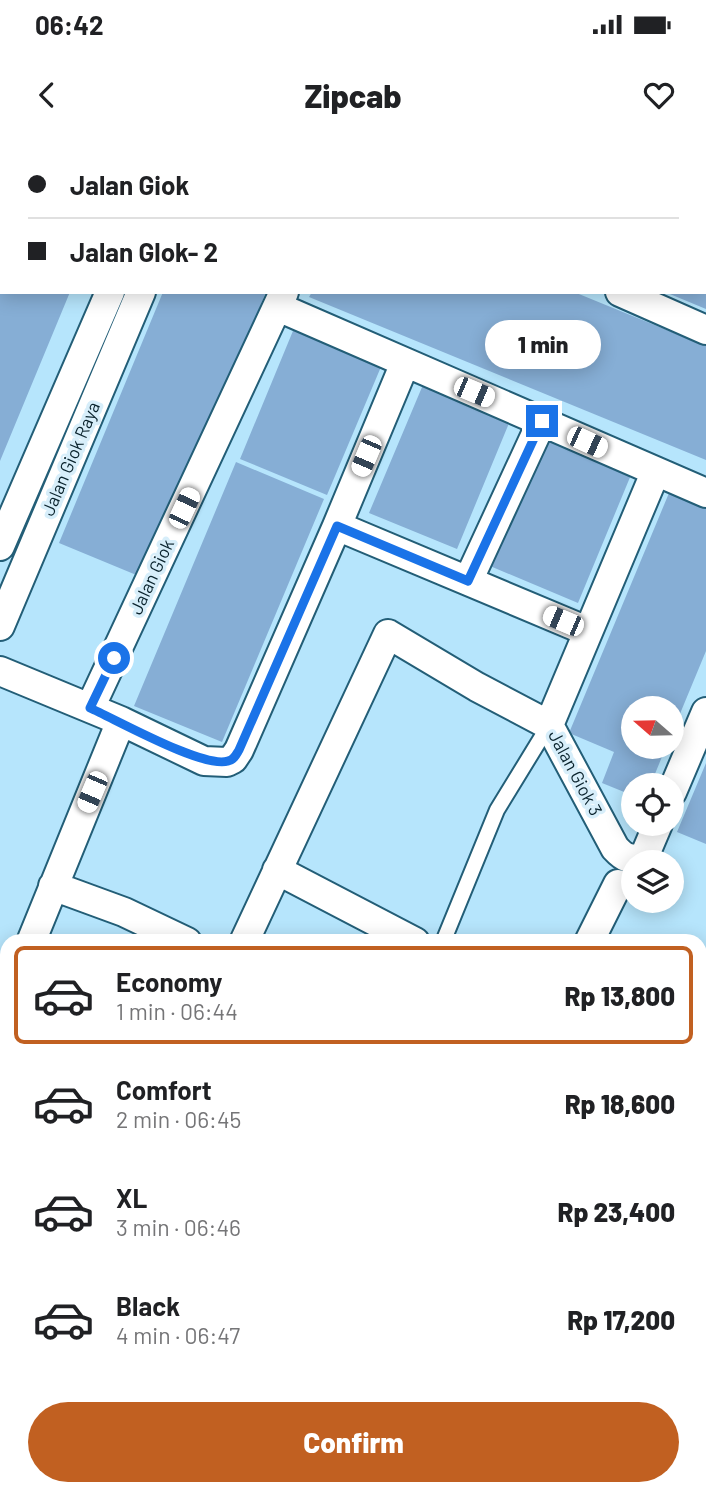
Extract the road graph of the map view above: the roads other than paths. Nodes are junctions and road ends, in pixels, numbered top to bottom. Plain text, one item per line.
1 (109, 294) edge
2 (140, 294) edge
3 (625, 294) edge
4 (281, 300) edge
5 (706, 330) edge
6 (405, 363) junction
7 (542, 421) junction
8 (654, 473) junction
9 (706, 494) edge
10 (337, 526) junction
11 (0, 547) edge
12 (28, 559) junction
13 (468, 581) junction
14 (0, 626) edge
15 (587, 631) junction
16 (0, 671) edge
17 (90, 708) junction
18 (706, 712) edge
19 (121, 722) junction
20 (549, 724) junction
21 (695, 770) edge
22 (653, 836) edge
23 (277, 870) junction
24 (618, 884) dead end
25 (54, 886) junction
26 (34, 934) edge
27 (170, 934) edge
28 (248, 934) edge
29 (400, 934) edge
30 (446, 934) edge
31 (593, 934) edge

1 - 11 street, Jalan Giok Raya
2 - 12 street, Jalan Giok Raya
3 - 5 street
4 - 6 street
4 - 17 street, Jalan Giok
6 - 7 street
6 - 10 street
7 - 8 street
7 - 13 street
8 - 9 street
8 - 15 street, Jalan Giok 3
10 - 13 street
10 - 19 street
11 - 12 street
12 - 14 street, Jalan Giok Raya
13 - 15 street
15 - 20 street, Jalan Giok 3
16 - 17 street
17 - 19 street
18 - 21 street
19 - 25 street
20 - 22 street, Jalan Giok 3
20 - 23 street
20 - 30 lane
23 - 28 street
23 - 29 street
24 - 31 street
25 - 26 street
25 - 27 street

